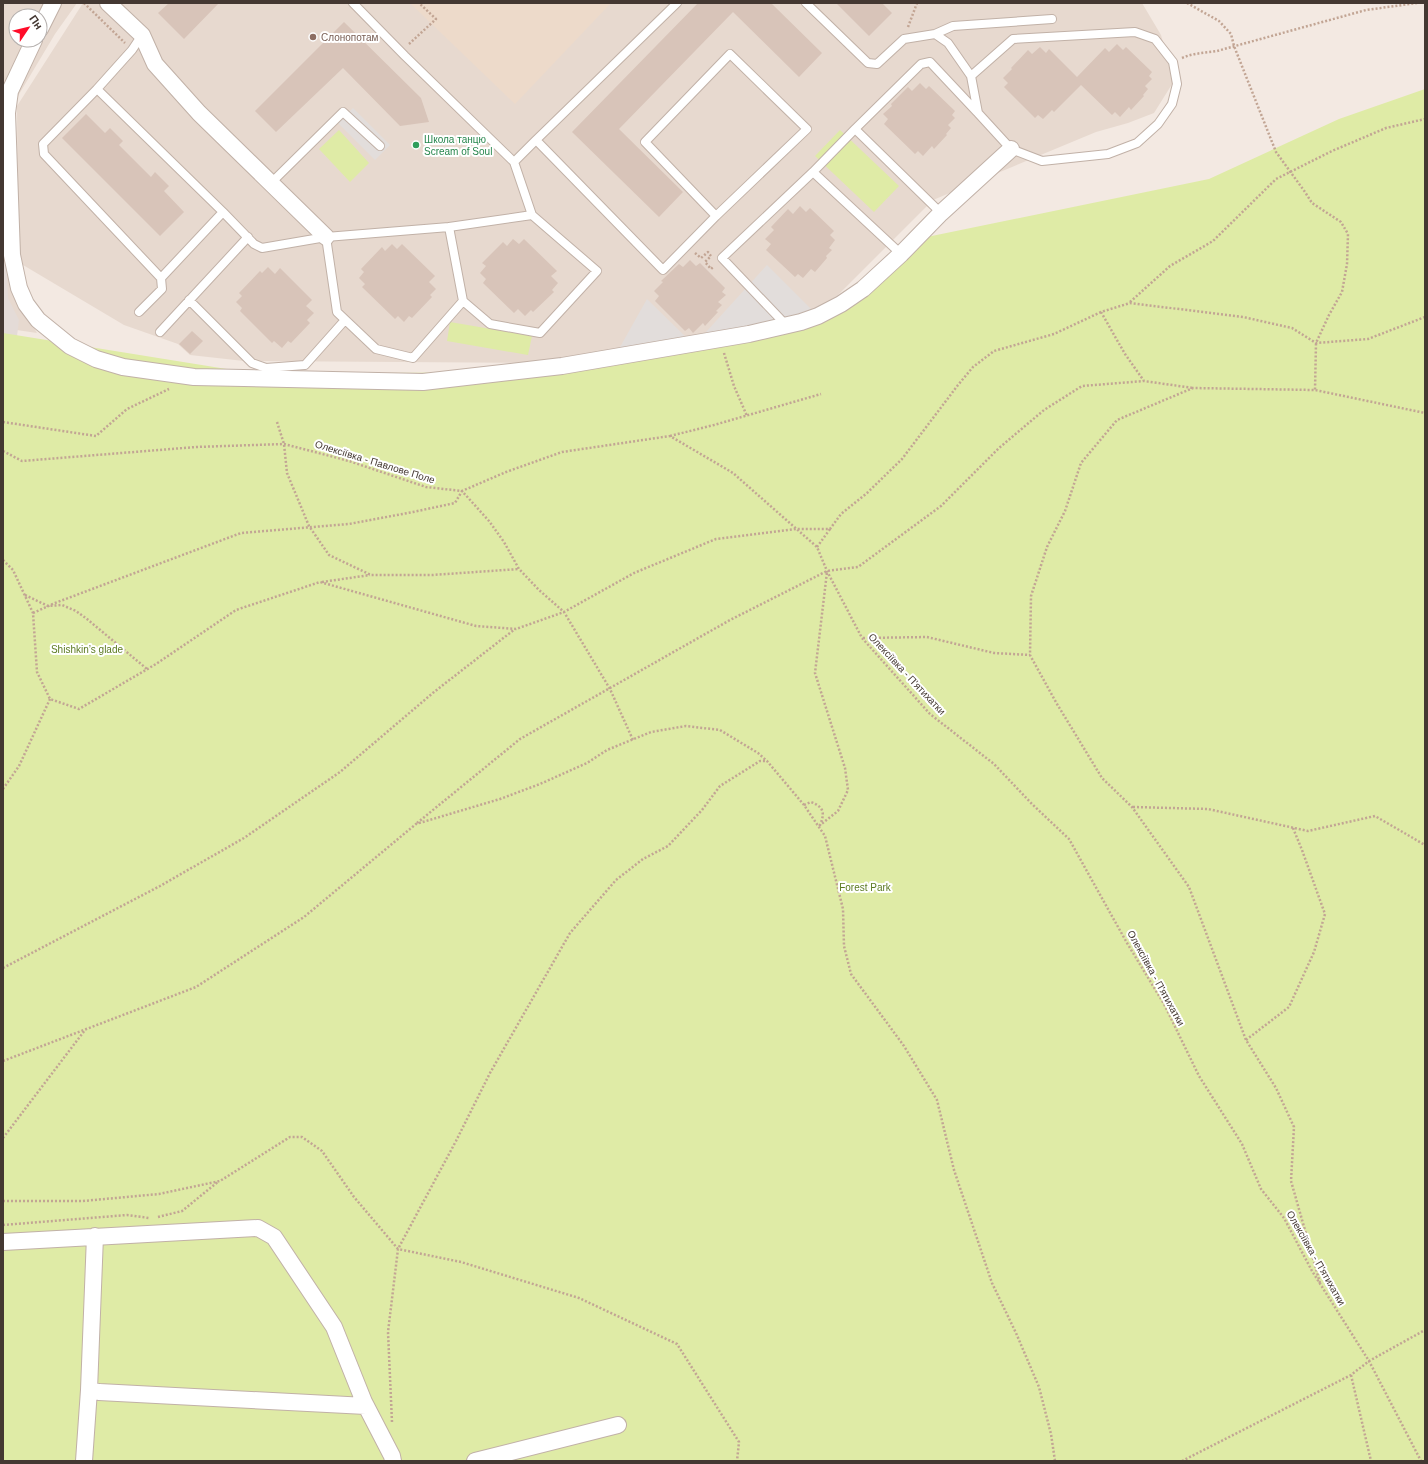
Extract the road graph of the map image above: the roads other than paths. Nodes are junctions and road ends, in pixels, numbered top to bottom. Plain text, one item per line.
1 (53, 3) edge
2 (108, 3) edge
3 (353, 3) edge
4 (677, 3) edge
5 (806, 3) edge
6 (48, 13) edge
7 (1052, 19) dead end
8 (935, 34) junction
9 (142, 35) junction
10 (30, 48) edge
11 (971, 76) junction
12 (97, 90) junction
13 (978, 113) junction
14 (855, 129) junction
15 (536, 140) junction
16 (380, 146) dead end
17 (1011, 149) junction
18 (514, 162) junction
19 (813, 172) junction
20 (271, 183) junction
21 (223, 212) junction
22 (941, 213) junction
23 (532, 215) junction
24 (716, 216) junction
25 (449, 227) junction
26 (248, 237) junction
27 (326, 237) junction
28 (901, 254) junction
29 (161, 278) junction
30 (189, 300) junction
31 (463, 301) junction
32 (139, 312) dead end
33 (345, 320) junction
34 (787, 326) junction
35 (160, 332) dead end
36 (95, 1236) junction
37 (3, 1242) edge
38 (89, 1390) junction
39 (366, 1406) junction
40 (618, 1425) dead end
41 (84, 1461) edge
42 (393, 1461) edge
43 (475, 1461) edge

1 - 6 street
2 - 9 street
3 - 18 lane
4 - 15 lane
5 - 8 lane
7 - 8 lane
8 - 11 lane
9 - 12 lane
9 - 20 street
10 - 34 street
11 - 13 lane
11 - 17 lane
12 - 21 lane
12 - 29 lane
13 - 14 lane
13 - 17 lane
14 - 19 lane
14 - 22 lane
15 - 18 lane
15 - 24 lane
16 - 20 lane
17 - 22 street
18 - 23 lane
19 - 28 lane
19 - 34 lane
20 - 27 street
21 - 26 lane
21 - 29 lane
22 - 28 street
23 - 25 lane
23 - 31 lane
24 - 24 lane
25 - 27 lane
25 - 31 lane
26 - 27 lane
26 - 30 lane
27 - 33 lane
28 - 34 street
29 - 32 lane
30 - 33 lane
30 - 35 lane
31 - 33 lane
36 - 37 street
36 - 38 street
36 - 39 street
38 - 39 street
38 - 41 street
39 - 42 street
40 - 43 street

